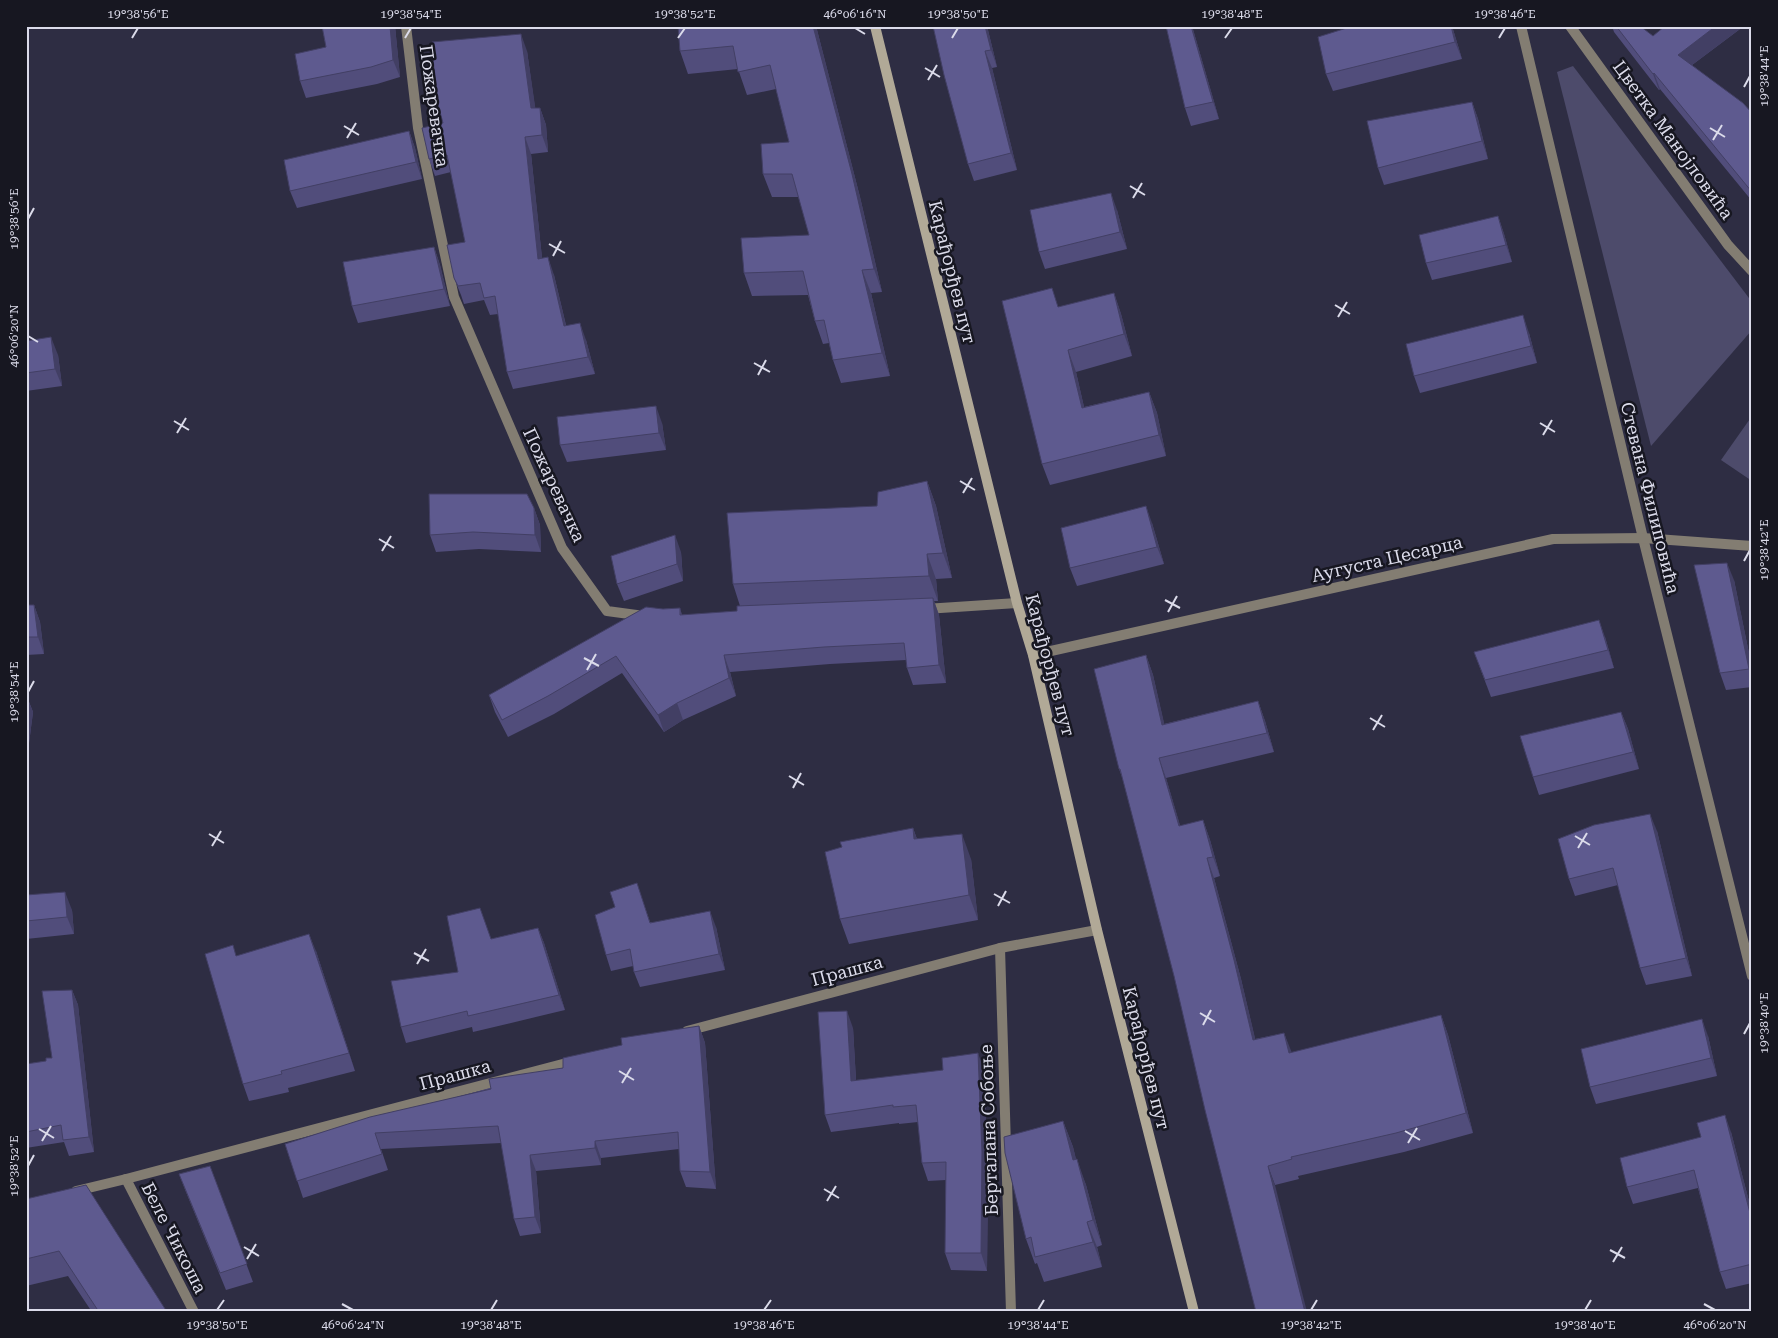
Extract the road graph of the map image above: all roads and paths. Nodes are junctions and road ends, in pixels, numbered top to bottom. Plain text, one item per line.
1 (406, 26) edge
2 (875, 26) edge
3 (1522, 26) edge
4 (1570, 26) edge
5 (1752, 271) edge
6 (1642, 538) junction
7 (1752, 546) edge
8 (1017, 603) junction
9 (910, 610) edge
10 (651, 617) edge
11 (1033, 655) junction
12 (1096, 930) junction
13 (1000, 948) junction
14 (1752, 976) edge
15 (673, 1034) edge
16 (587, 1057) edge
17 (126, 1180) junction
18 (62, 1194) edge
19 (194, 1312) edge
20 (1011, 1312) edge
21 (1194, 1312) edge

1 - 10 street, Пожаревачка
2 - 8 main road, Карађорђев пут
3 - 6 street, Стевана Филиповића
4 - 5 street, Цветка Манојловића
6 - 7 street, Аугуста Цесарца
6 - 11 street, Аугуста Цесарца
6 - 14 street, Стевана Филиповића
8 - 9 street
8 - 11 main road, Карађорђев пут
11 - 12 main road, Карађорђев пут
12 - 13 street, Прашка
12 - 21 main road, Карађорђев пут
13 - 15 street, Прашка
13 - 20 street, Берталана Собоње
16 - 17 street, Прашка
17 - 18 street, Прашка
17 - 19 street, Беле Чикоша

